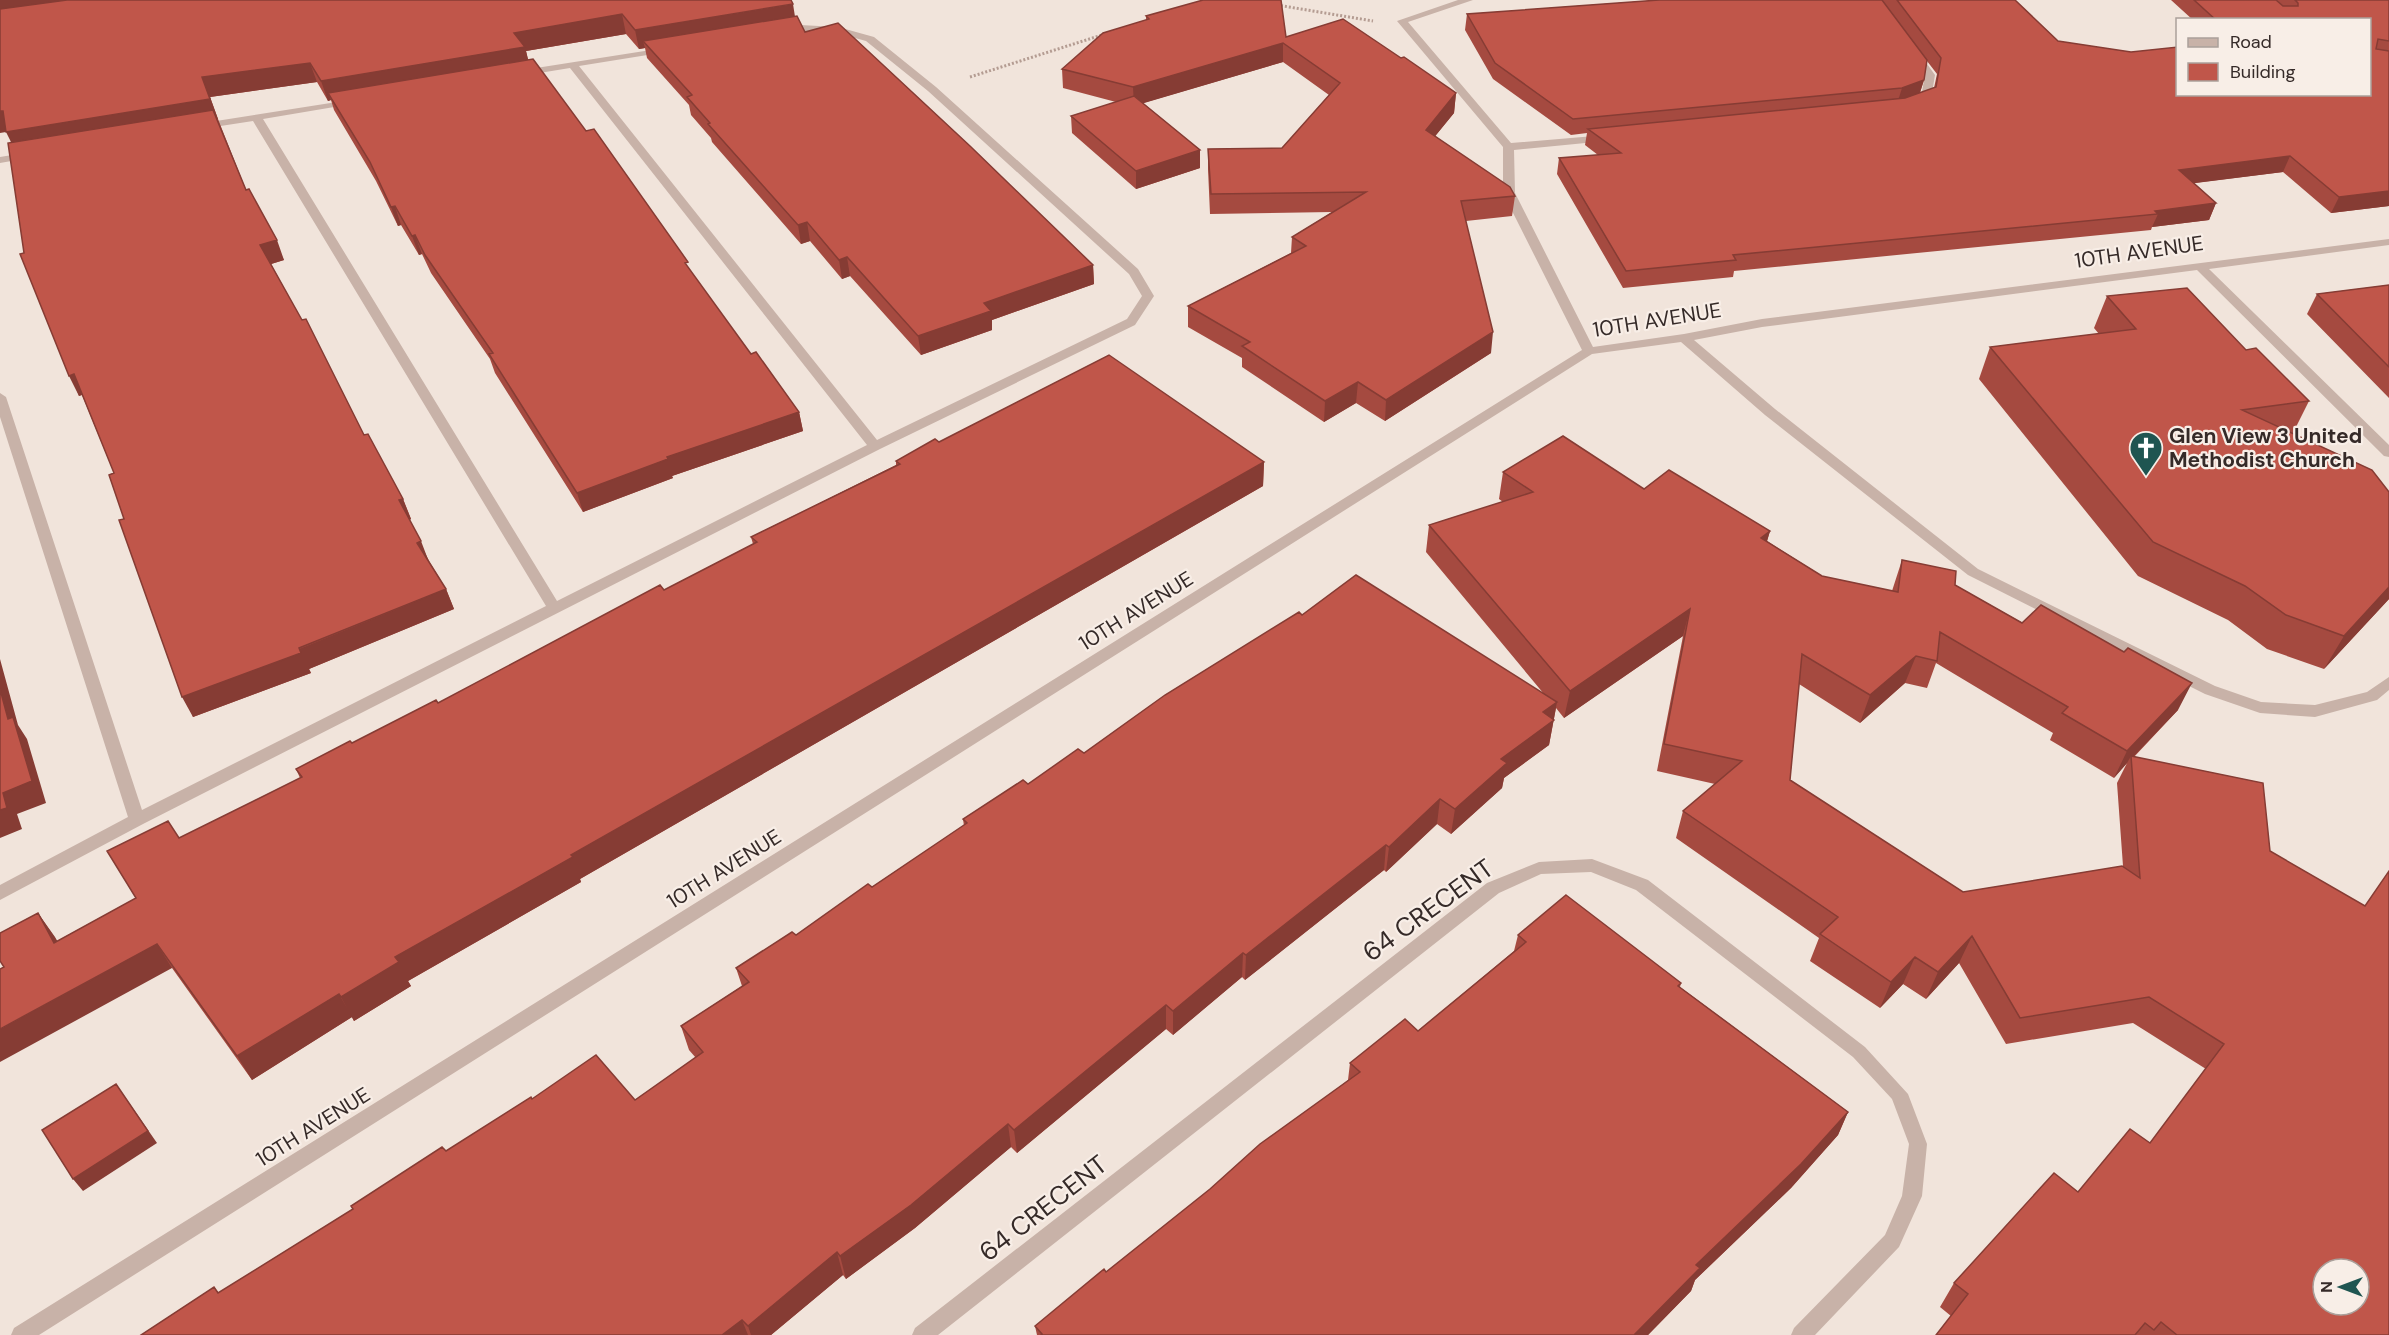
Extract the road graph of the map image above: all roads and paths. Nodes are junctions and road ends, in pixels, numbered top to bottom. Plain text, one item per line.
1 (1468, 0) edge
2 (1273, 4) edge
3 (1402, 21) junction
4 (1113, 31) edge
5 (766, 33) edge
6 (1908, 47) edge
7 (675, 48) edge
8 (572, 64) junction
9 (502, 76) edge
10 (932, 89) junction
11 (362, 99) edge
12 (1908, 106) edge
13 (256, 117) junction
14 (186, 129) edge
15 (1615, 137) edge
16 (1508, 147) junction
17 (47, 152) edge
18 (0, 160) edge
19 (2389, 242) edge
20 (2199, 266) junction
21 (1684, 338) junction
22 (1589, 351) junction
23 (0, 397) edge
24 (875, 446) junction
25 (2389, 453) edge
26 (555, 609) junction
27 (2389, 682) edge
28 (137, 820) junction
29 (0, 893) edge
30 (21, 1335) edge
31 (922, 1335) edge
32 (1801, 1335) edge

1 - 3 street
2 - 3 path
3 - 16 street
4 - 10 path
5 - 10 street
6 - 12 street
7 - 8 street
8 - 9 street
8 - 24 street
10 - 24 street
11 - 13 street
13 - 14 street
13 - 26 street
15 - 16 street
16 - 22 street
17 - 18 street
19 - 20 street, 10TH AVENUE
20 - 21 street, 10TH AVENUE
20 - 25 street
21 - 22 street, 10TH AVENUE
21 - 27 street
22 - 30 street, 10TH AVENUE
23 - 28 street
24 - 26 street
26 - 28 street
28 - 29 street
31 - 32 street, 64 CRECENT

